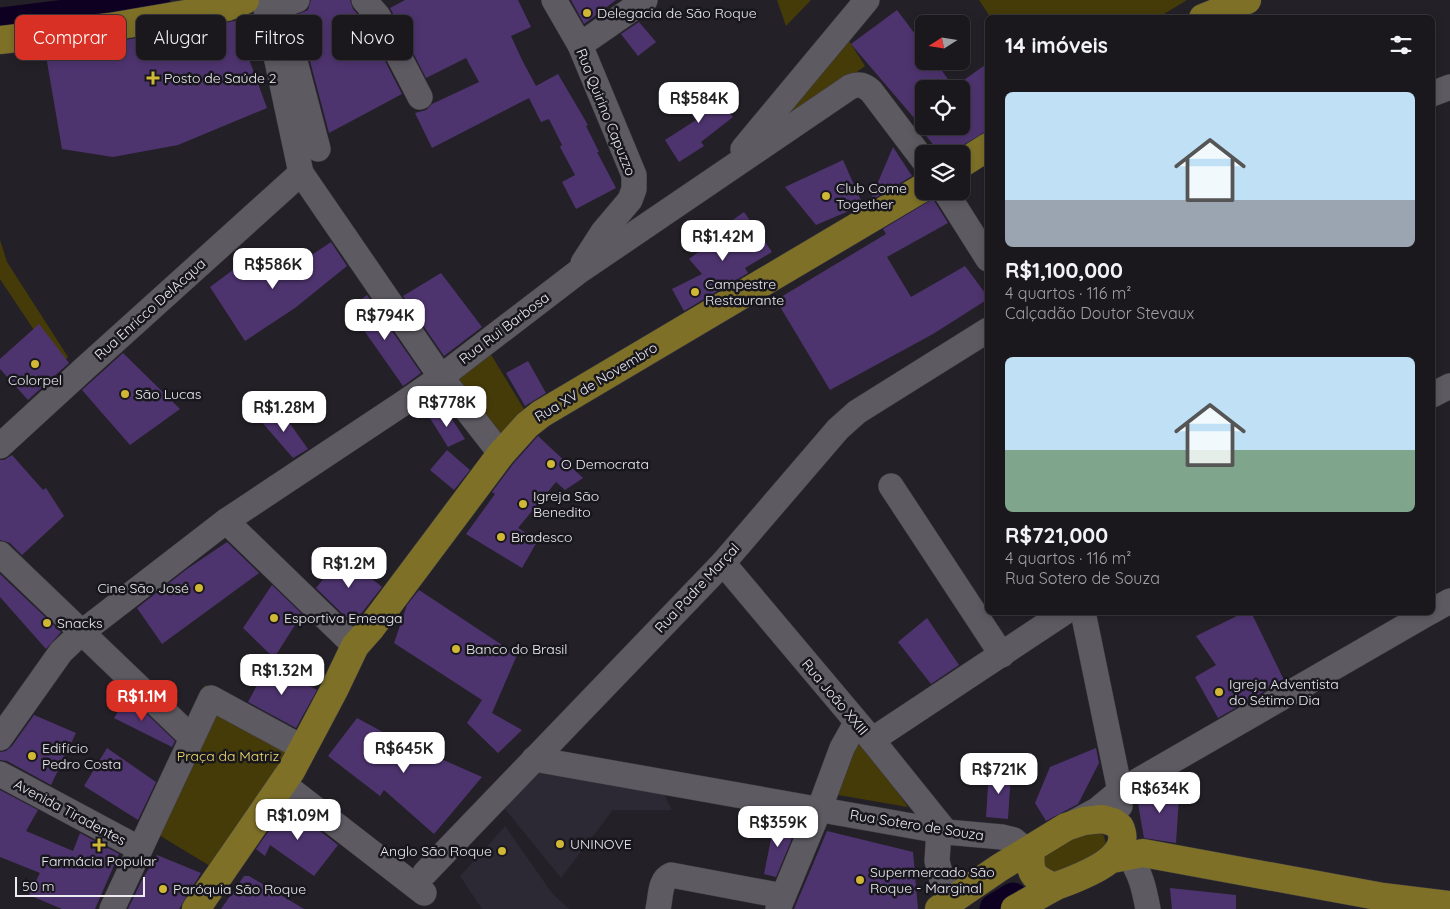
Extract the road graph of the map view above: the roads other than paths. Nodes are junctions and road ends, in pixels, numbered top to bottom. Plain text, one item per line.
1 (245, 0) edge
2 (364, 0) edge
3 (554, 0) edge
4 (645, 0) edge
5 (867, 0) edge
6 (1247, 0) edge
7 (280, 1) edge
8 (1213, 10) edge
9 (0, 40) edge
10 (580, 45) junction
11 (1450, 87) edge
12 (1435, 93) edge
13 (420, 97) dead end
14 (318, 149) dead end
15 (915, 149) edge
16 (985, 149) edge
17 (970, 158) edge
18 (301, 173) junction
19 (720, 175) junction
20 (915, 192) edge
21 (951, 200) edge
22 (985, 254) edge
23 (578, 272) junction
24 (985, 332) edge
25 (441, 377) junction
26 (1450, 386) edge
27 (1435, 394) edge
28 (0, 446) edge
29 (501, 454) junction
30 (891, 486) dead end
31 (226, 521) junction
32 (0, 554) edge
33 (723, 563) junction
34 (1450, 601) edge
35 (1435, 610) edge
36 (1060, 615) edge
37 (1084, 615) edge
38 (1426, 615) edge
39 (81, 633) junction
40 (355, 646) junction
41 (1002, 655) junction
42 (864, 731) junction
43 (0, 738) edge
44 (192, 738) junction
45 (534, 759) junction
46 (292, 767) junction
47 (0, 774) edge
48 (1120, 791) junction
49 (819, 810) junction
50 (1066, 827) junction
51 (943, 832) junction
52 (1126, 846) junction
53 (140, 849) junction
54 (1031, 849) junction
55 (1054, 887) junction
56 (429, 891) edge
57 (780, 902) edge
58 (950, 902) edge
59 (1382, 903) edge
60 (1450, 905) edge
61 (112, 909) edge
62 (196, 909) edge
63 (658, 909) edge
64 (1016, 909) edge
65 (1148, 909) edge

1 - 9 main road
2 - 13 street
3 - 10 street, Rua Quirino Capuzzo
4 - 10 street
5 - 19 street
6 - 8 main road
7 - 14 street
7 - 18 street
10 - 23 street, Rua Quirino Capuzzo
11 - 12 street
15 - 19 street, Rua Rui Barbosa
16 - 17 main road
18 - 25 street
18 - 28 street, Rua Enricco DelAcqua
19 - 23 street, Rua Rui Barbosa
20 - 29 main road, Rua XV de Novembro
21 - 22 street
23 - 25 street, Rua Rui Barbosa
24 - 33 street, Rua Padre Marçal
25 - 29 street
25 - 31 street, Rua Rui Barbosa
26 - 27 street
29 - 40 main road, Rua XV de Novembro
30 - 41 street
31 - 39 street, Rua Rui Barbosa
31 - 40 street
32 - 39 street
33 - 42 street, Rua João XXIII
33 - 45 street, Rua Padre Marçal
34 - 35 street
36 - 41 street
37 - 48 street
38 - 48 street
39 - 43 street, Rua Rui Barbosa
39 - 44 street
40 - 46 main road, Rua XV de Novembro
41 - 42 street
42 - 49 street
42 - 51 street, Rua João XXIII
44 - 46 street
44 - 53 street
45 - 49 street, Rua Sotero de Souza
45 - 56 street, Rua Padre Marçal
46 - 56 street
46 - 62 main road, Rua XV de Novembro
47 - 53 street, Avenida Tiradentes
48 - 50 street
48 - 52 street
49 - 51 street, Rua Sotero de Souza
49 - 57 street
50 - 52 main road
50 - 54 main road
51 - 54 street, Rua Sotero de Souza
51 - 58 street
52 - 55 main road
52 - 59 main road
52 - 65 street
53 - 61 street
54 - 55 main road
54 - 58 main road
55 - 64 main road
57 - 63 street
59 - 60 main road

